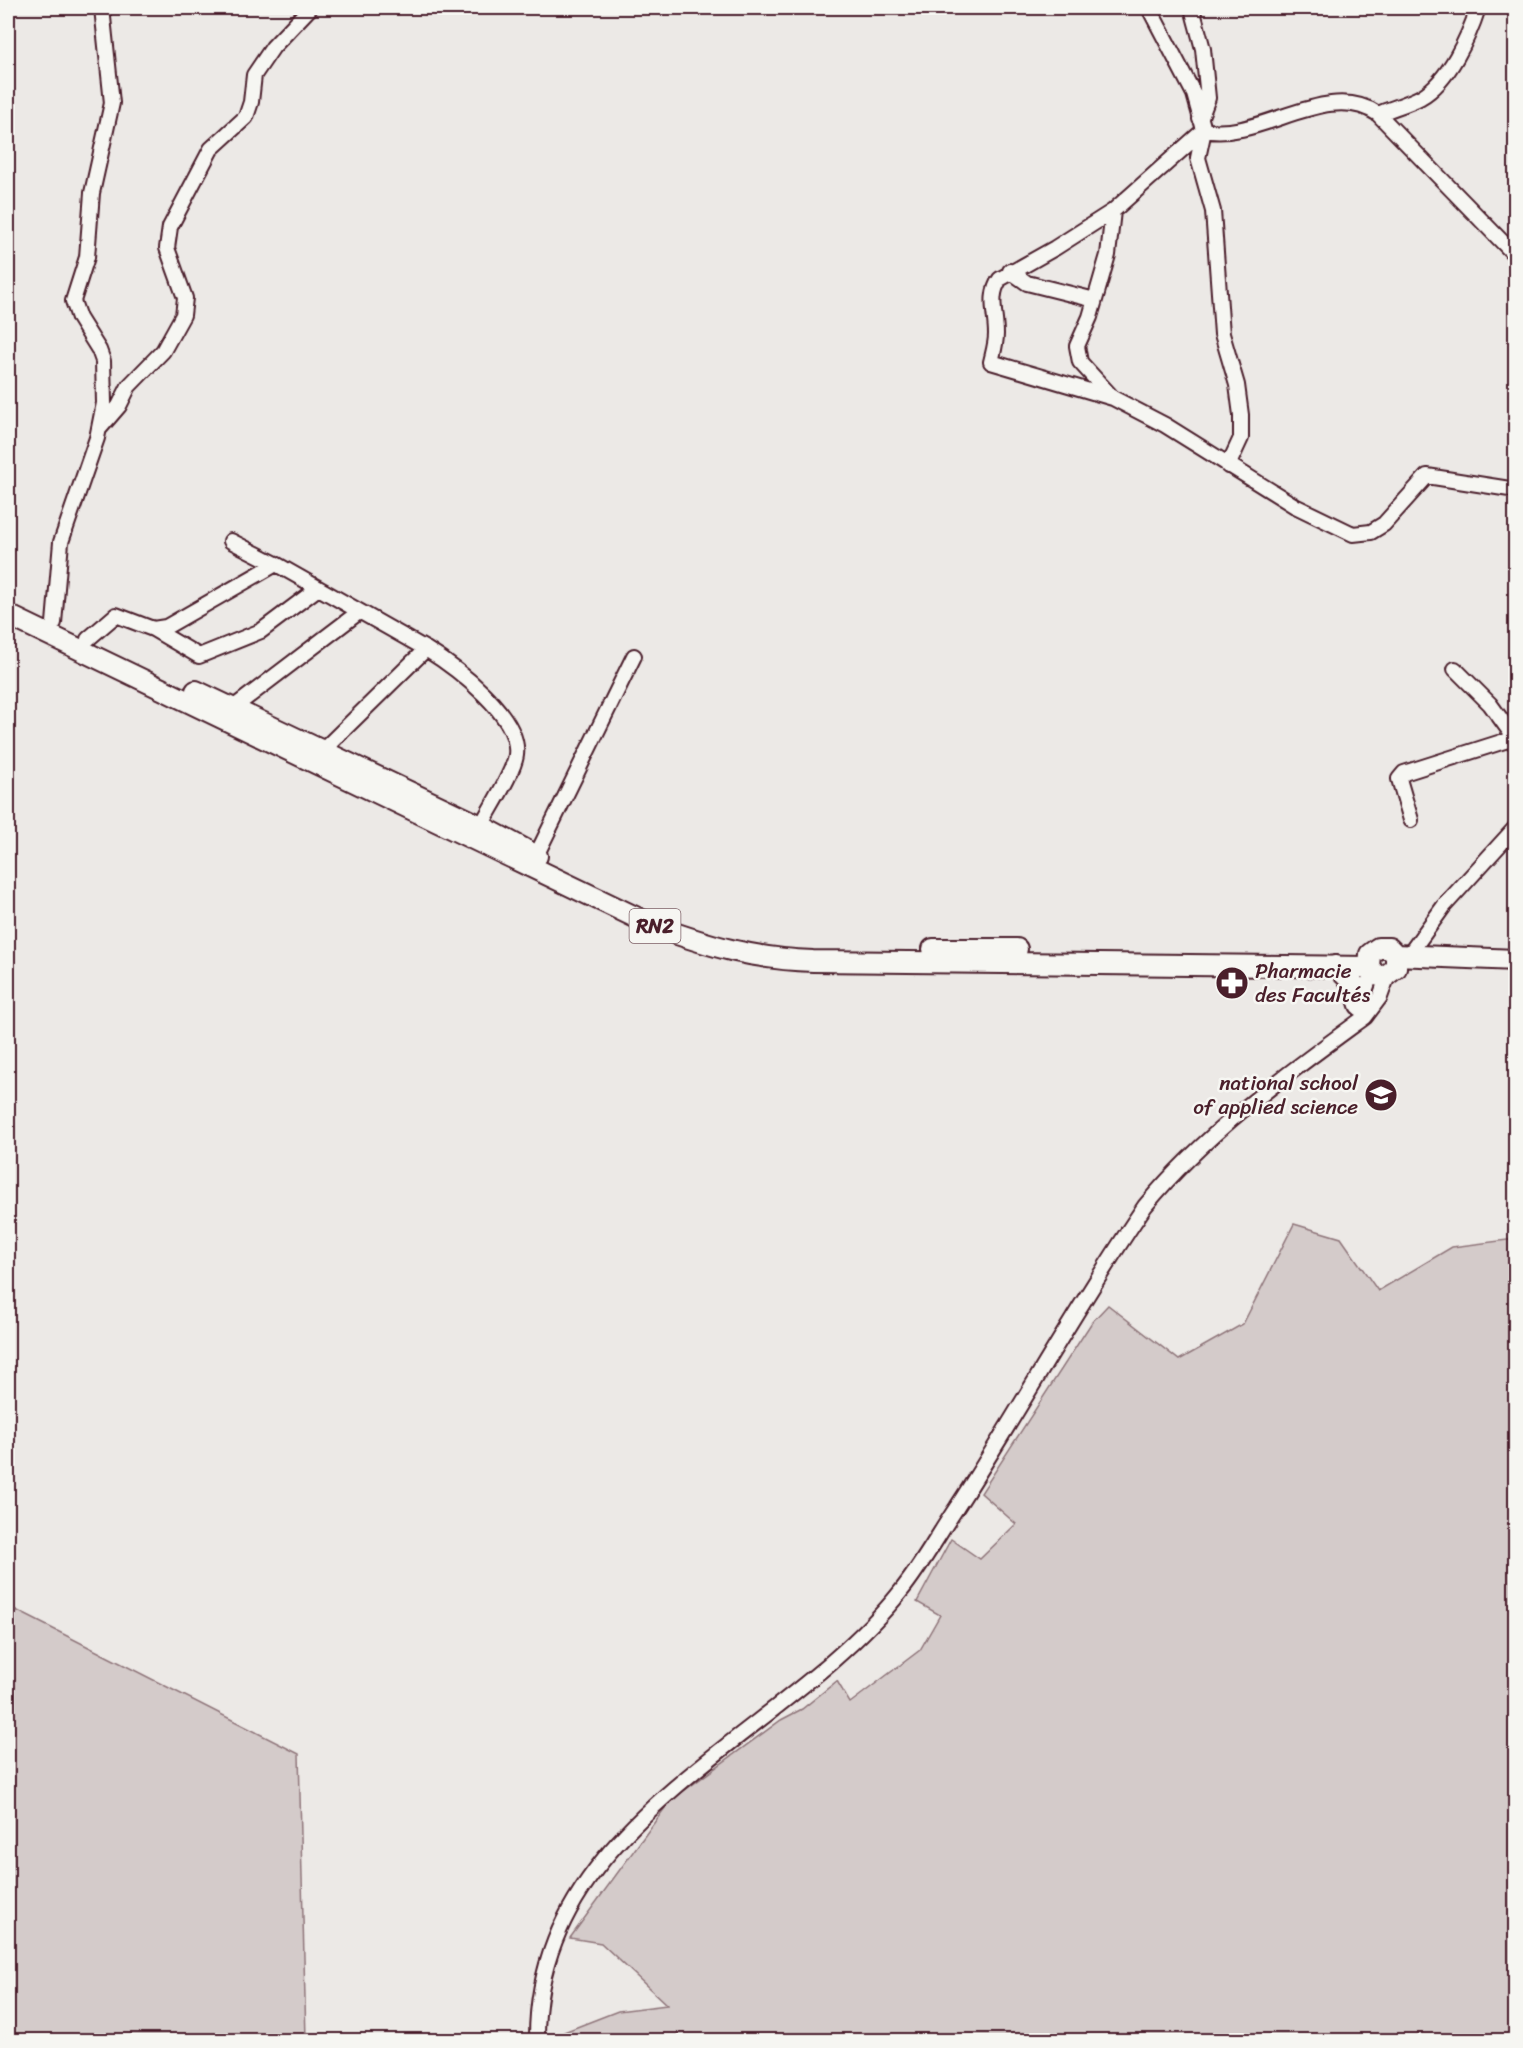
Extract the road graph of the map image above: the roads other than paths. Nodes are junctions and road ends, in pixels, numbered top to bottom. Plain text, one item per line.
1 (102, 8) edge
2 (310, 8) edge
3 (1149, 8) edge
4 (1192, 8) edge
5 (1478, 8) edge
6 (1378, 114) junction
7 (1202, 125) junction
8 (1113, 211) junction
9 (1515, 256) edge
10 (1010, 271) junction
11 (1095, 300) junction
12 (1113, 398) junction
13 (100, 428) junction
14 (1228, 466) junction
15 (1515, 490) edge
16 (231, 541) dead end
17 (276, 564) junction
18 (317, 589) junction
19 (8, 600) edge
20 (358, 612) junction
21 (8, 615) edge
22 (54, 623) junction
23 (153, 629) junction
24 (88, 639) junction
25 (426, 649) junction
26 (633, 656) dead end
27 (1455, 669) dead end
28 (233, 708) junction
29 (1514, 739) edge
30 (322, 751) junction
31 (1411, 820) dead end
32 (480, 826) junction
33 (1515, 827) edge
34 (536, 856) junction
35 (1515, 960) edge
36 (1386, 964) junction
37 (1336, 966) junction
38 (1360, 1005) junction
39 (1353, 1026) junction
40 (537, 2040) edge

1 - 13 street
2 - 13 street
3 - 7 street
4 - 7 street
5 - 6 street
6 - 7 street
6 - 9 street
7 - 8 street
7 - 14 street
8 - 10 street
8 - 11 street
10 - 11 street
10 - 12 street
11 - 12 street
12 - 14 street
13 - 22 street
14 - 15 street
16 - 17 street
17 - 18 street
17 - 23 street
18 - 20 street
18 - 23 street
19 - 22 highway, RN2
20 - 25 street
20 - 28 street
21 - 37 highway, RN2
22 - 24 highway, RN2
23 - 24 street
24 - 28 highway, RN2
25 - 30 street
25 - 32 street
26 - 34 street
27 - 29 street
28 - 30 highway, RN2
29 - 31 street
30 - 32 highway, RN2
32 - 34 highway, RN2
33 - 36 street
34 - 36 highway, RN2
35 - 36 highway, RN2
36 - 37 highway, RN2
36 - 38 street
36 - 39 street
37 - 38 highway
38 - 39 street
39 - 40 street

